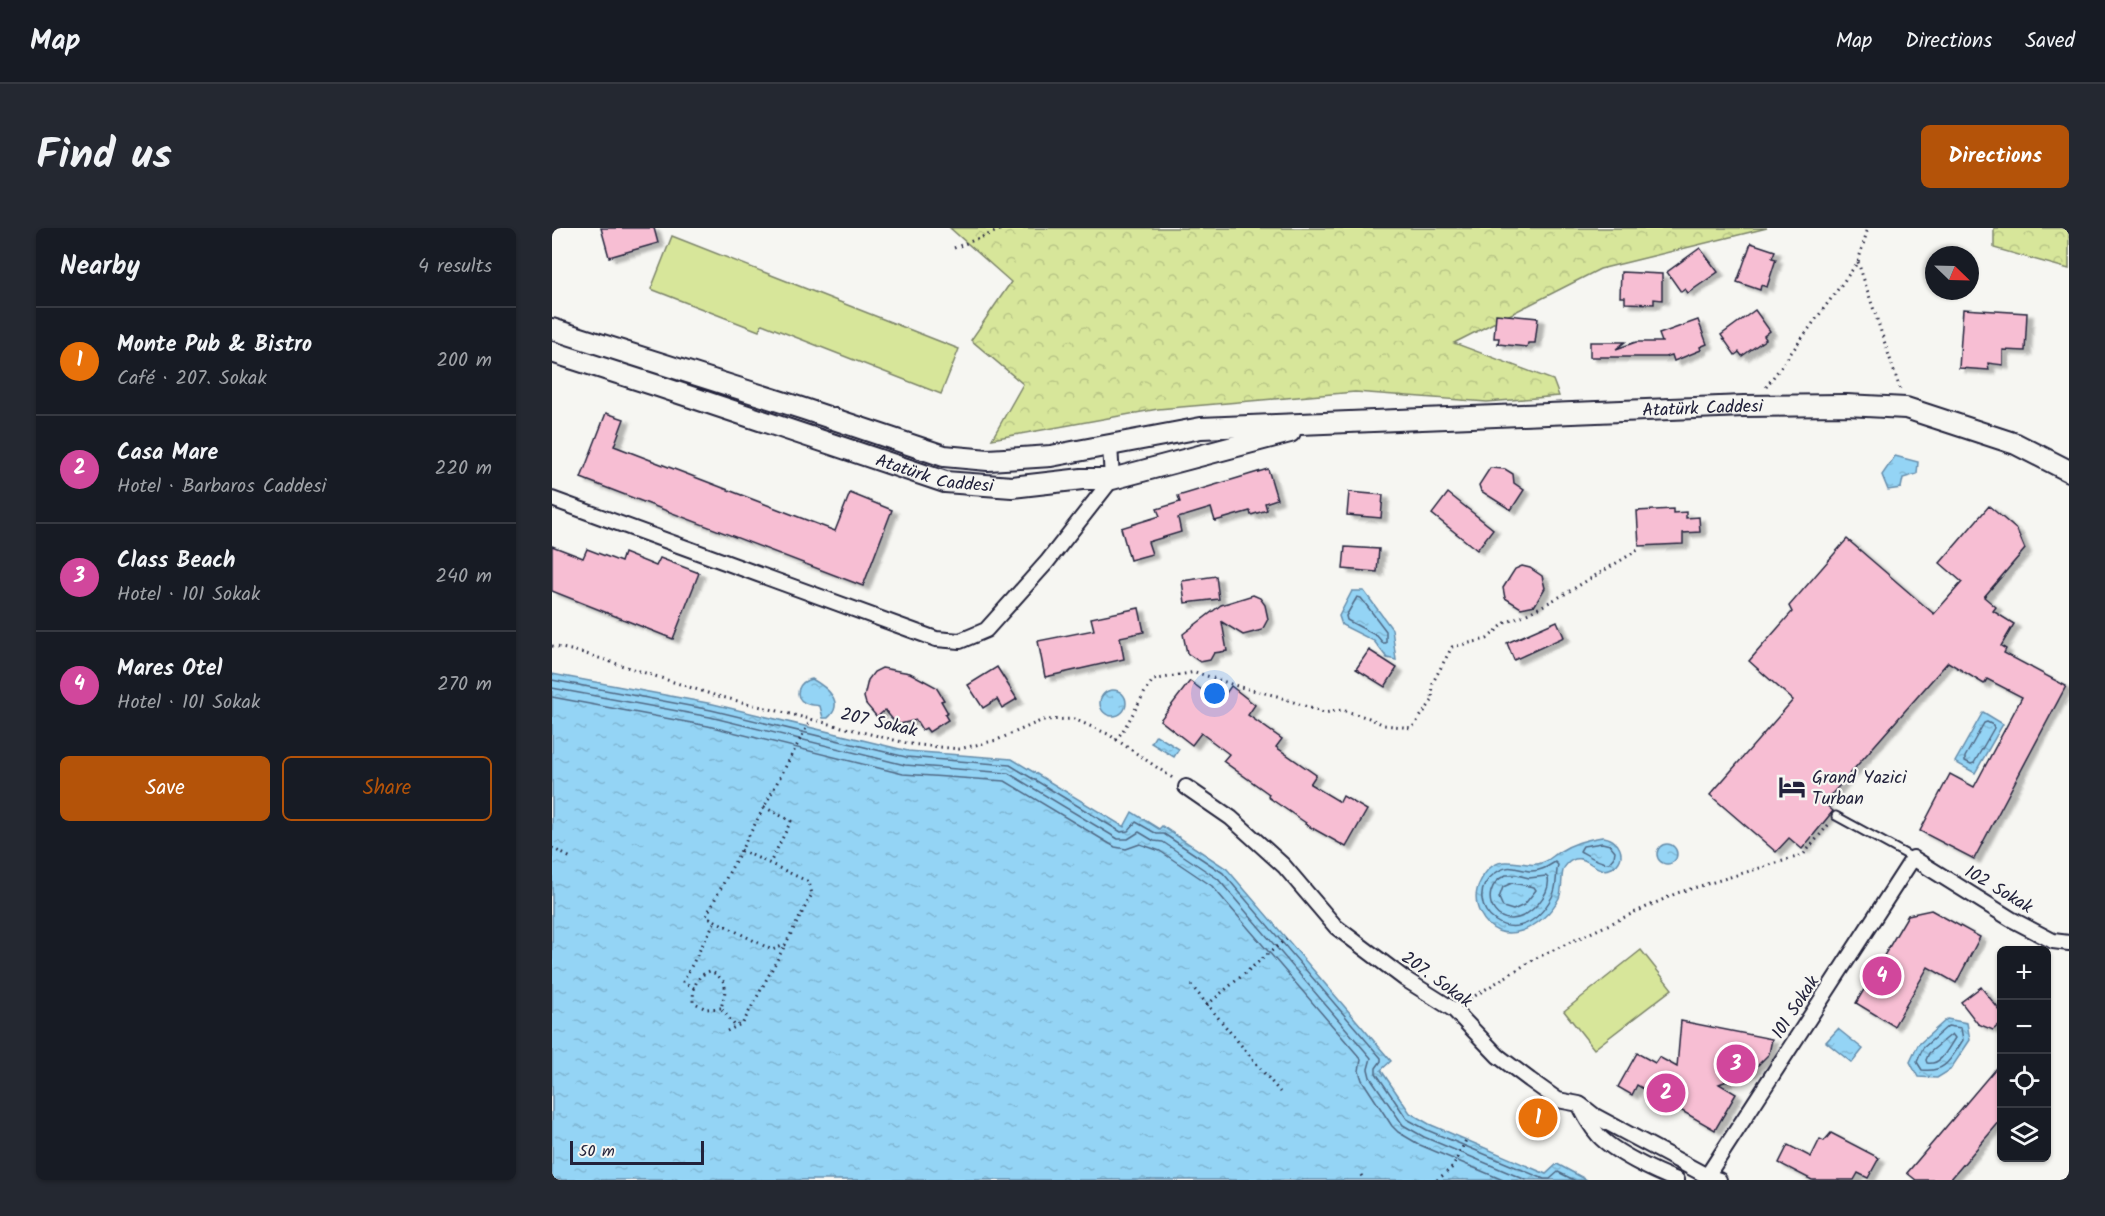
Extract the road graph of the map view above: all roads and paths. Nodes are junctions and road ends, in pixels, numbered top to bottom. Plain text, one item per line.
1 (1005, 228) edge
2 (1868, 228) edge
3 (954, 248) dead end
4 (1858, 262) junction
5 (552, 329) edge
6 (552, 352) edge
7 (1753, 406) junction
8 (1906, 408) junction
9 (1326, 422) junction
10 (1110, 445) junction
11 (2069, 471) edge
12 (1112, 479) junction
13 (552, 499) edge
14 (1638, 550) dead end
15 (552, 646) edge
16 (811, 719) junction
17 (1116, 740) junction
18 (1186, 787) joint
19 (764, 807) junction
20 (1836, 816) joint
21 (552, 848) edge
22 (741, 850) junction
23 (571, 858) dead end
24 (1913, 858) junction
25 (770, 863) junction
26 (715, 921) junction
27 (1287, 938) dead end
28 (2069, 943) edge
29 (785, 945) junction
30 (1191, 985) dead end
31 (694, 988) junction
32 (1208, 1005) junction
33 (721, 1008) junction
34 (1454, 1010) junction
35 (736, 1027) junction
36 (727, 1031) dead end
37 (1280, 1092) dead end
38 (1579, 1104) junction
39 (1466, 1140) dead end
40 (1360, 1175) dead end
41 (1713, 1178) edge
42 (1364, 1180) edge
43 (1437, 1180) edge
44 (1677, 1180) edge

1 - 3 path
2 - 4 path
4 - 7 path
4 - 8 path
5 - 10 street, Atatürk Caddesi
6 - 12 street, Atatürk Caddesi
7 - 8 street, Atatürk Caddesi
7 - 9 street, Atatürk Caddesi
8 - 11 street, Atatürk Caddesi
9 - 10 street, Atatürk Caddesi
9 - 12 street, Atatürk Caddesi
10 - 12 street
12 - 13 street
14 - 17 path
15 - 16 path, 207 Sokak
16 - 17 path, 207 Sokak
16 - 19 path
17 - 18 path, 207 Sokak
18 - 34 street, 207. Sokak
19 - 22 path
19 - 25 path
20 - 24 lane
20 - 34 path
21 - 23 path
22 - 25 path
22 - 26 path
24 - 28 street, 102 Sokak
24 - 41 street, 101 Sokak
25 - 29 path
26 - 29 path
26 - 31 path
27 - 32 path
29 - 35 path
30 - 32 path
31 - 33 path
31 - 33 path
32 - 37 path
33 - 35 path
34 - 38 street, 207. Sokak
35 - 36 path
38 - 41 street, 207. Sokak
38 - 44 street
39 - 43 path
40 - 42 path

